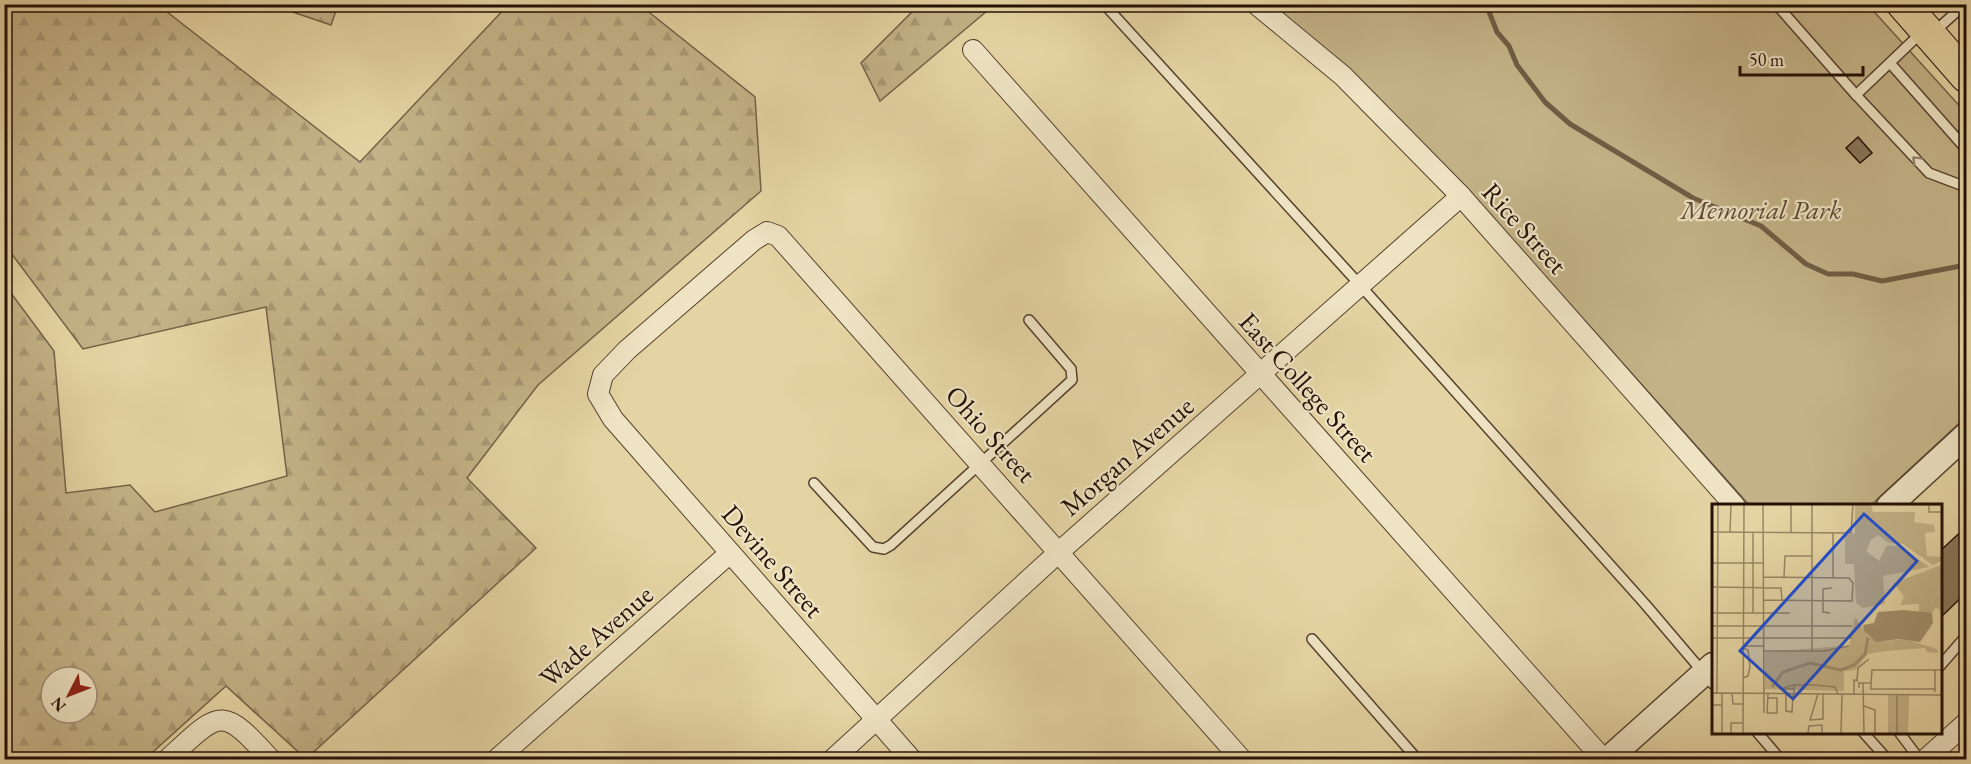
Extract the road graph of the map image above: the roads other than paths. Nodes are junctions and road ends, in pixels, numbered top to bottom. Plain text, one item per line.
1 (1104, 4) edge
2 (1256, 4) edge
3 (1776, 4) edge
4 (1903, 4) edge
5 (1965, 4) edge
6 (1928, 33) junction
7 (973, 50) dead end
8 (1890, 63) junction
9 (1966, 76) edge
10 (1857, 95) junction
11 (1966, 149) edge
12 (1966, 187) edge
13 (1461, 196) junction
14 (767, 232) joint
15 (1360, 285) junction
16 (1029, 320) dead end
17 (1260, 374) junction
18 (1966, 435) edge
19 (980, 463) junction
20 (814, 483) dead end
21 (1733, 504) edge
22 (1891, 504) edge
23 (730, 552) junction
24 (1059, 552) junction
25 (1966, 636) edge
26 (1312, 639) dead end
27 (1941, 665) edge
28 (1710, 674) edge
29 (876, 719) junction
30 (1966, 723) edge
31 (1759, 734) edge
32 (1865, 734) edge
33 (1901, 734) edge
34 (167, 759) edge
35 (271, 759) edge
36 (496, 759) edge
37 (831, 759) edge
38 (912, 759) edge
39 (1242, 759) edge
40 (1418, 759) edge
41 (1606, 759) edge
42 (1781, 759) edge
43 (1888, 759) edge
44 (1923, 759) edge

1 - 15 lane
2 - 13 street, Rice Street
3 - 10 lane
4 - 6 highway
5 - 6 lane
6 - 8 lane
6 - 9 highway
7 - 17 street, East College Street
8 - 10 lane
8 - 11 lane
12 -> 10 lane
13 - 15 street, Morgan Avenue
13 - 21 street, Rice Street
14 - 19 street, Ohio Street
14 - 23 street, Devine Street
15 - 17 street, Morgan Avenue
15 - 28 lane
16 - 19 lane
17 - 24 street, Morgan Avenue
17 - 41 street, East College Street
18 - 22 street
19 - 20 lane
19 - 24 street, Ohio Street
23 - 29 street, Devine Street
23 - 36 street, Wade Avenue
24 - 29 street, Morgan Avenue
24 - 39 street, Ohio Street
25 - 27 lane
26 - 40 lane
28 - 41 street
29 - 37 street, Morgan Avenue
29 - 38 street, Devine Street
30 - 44 street
31 - 42 lane
32 - 43 lane
33 - 44 lane
34 - 35 street

